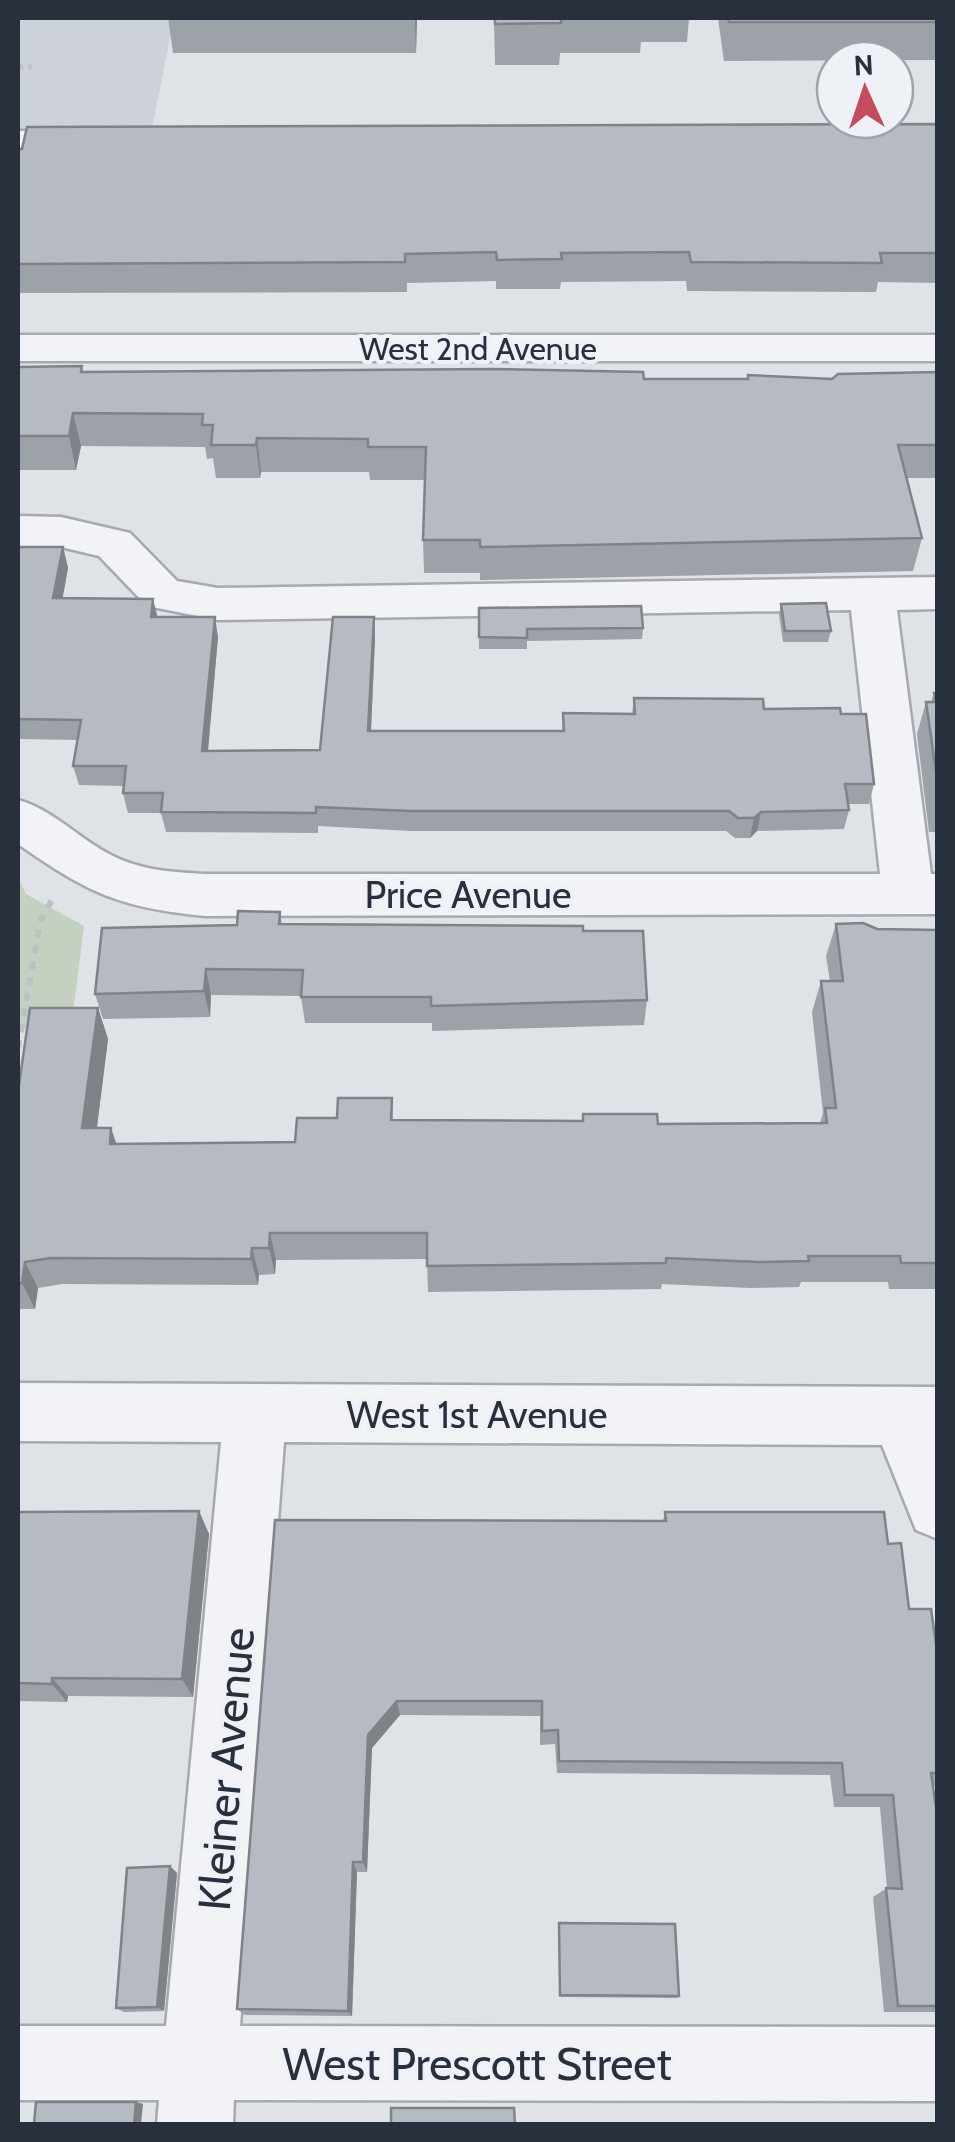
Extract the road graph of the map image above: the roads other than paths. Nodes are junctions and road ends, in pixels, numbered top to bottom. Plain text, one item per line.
1 (144, 141) edge
2 (18, 142) edge
3 (18, 348) edge
4 (938, 348) edge
5 (18, 531) edge
6 (872, 593) junction
7 (938, 593) edge
8 (18, 819) edge
9 (923, 894) edge
10 (18, 1412) edge
11 (255, 1414) junction
12 (920, 1416) edge
13 (938, 1508) edge
14 (18, 2062) edge
15 (938, 2064) edge
16 (198, 2094) edge

1 - 2 street
3 - 4 street, West 2nd Avenue
5 - 6 street
6 - 7 street
6 - 9 street
8 - 9 street, Price Avenue
10 - 11 street, West 1st Avenue
11 - 12 street, West 1st Avenue
11 - 16 street, Kleiner Avenue
12 - 13 street
14 - 16 street, West Prescott Street
15 - 16 street, West Prescott Street

